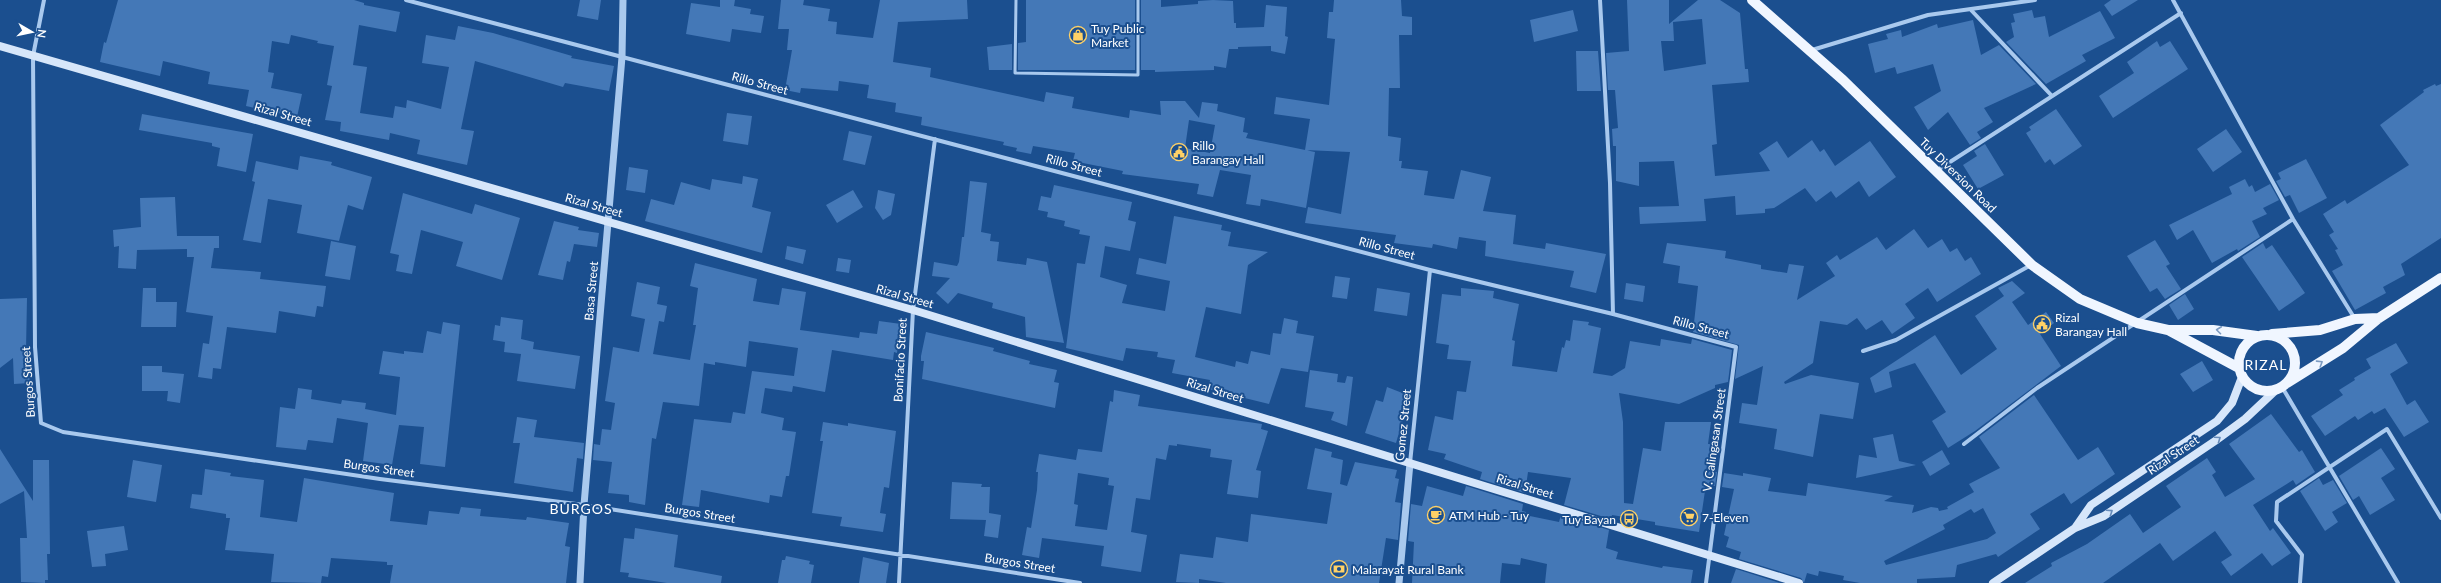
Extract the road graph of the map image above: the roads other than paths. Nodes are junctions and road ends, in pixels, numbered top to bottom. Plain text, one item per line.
1 (44, 0) edge
2 (406, 0) edge
3 (623, 0) edge
4 (1016, 0) edge
5 (1138, 0) edge
6 (1600, 0) edge
7 (1752, 0) edge
8 (2035, 0) edge
9 (2173, 0) edge
10 (1971, 10) junction
11 (2181, 13) junction
12 (0, 46) edge
13 (1810, 51) junction
14 (33, 56) junction
15 (622, 57) junction
16 (2052, 96) junction
17 (936, 139) junction
18 (1935, 172) junction
19 (2293, 219) junction
20 (608, 222) junction
21 (2032, 265) junction
22 (1430, 270) junction
23 (2441, 278) edge
24 (913, 310) junction
25 (1614, 314) junction
26 (2379, 318) junction
27 (2355, 319) junction
28 (2137, 324) junction
29 (2168, 330) junction
30 (2268, 334) junction
31 (2258, 336) junction
32 (1736, 346) joint
33 (1863, 351) dead end
34 (2240, 373) junction
35 (2282, 386) junction
36 (1964, 444) dead end
37 (1410, 463) junction
38 (2328, 467) junction
39 (584, 505) junction
40 (2441, 518) edge
41 (2075, 528) junction
42 (901, 555) junction
43 (1709, 556) junction
44 (580, 583) edge
45 (899, 583) edge
46 (1080, 583) edge
47 (1399, 583) edge
48 (1706, 583) edge
49 (1799, 583) edge
50 (1993, 583) edge
51 (2300, 583) edge
52 (2398, 583) edge

1 - 14 street
2 - 15 street, Rillo Street
3 - 15 street, Basa Street
4 - 5 lane
6 - 25 street
7 - 13 main road, Tuy Diversion Road
8 - 10 street
9 - 11 street
10 - 13 street
10 - 16 street
11 - 16 street
11 - 19 street
12 - 14 main road, Rizal Street
13 - 18 main road, Tuy Diversion Road
14 - 20 main road, Rizal Street
14 - 39 street, Burgos Street
15 - 17 street, Rillo Street
15 - 20 street, Basa Street
16 - 18 street
17 - 22 street, Rillo Street
17 - 24 street, Bonifacio Street
18 - 21 main road, Tuy Diversion Road
19 - 27 street
19 - 28 street
20 - 24 main road, Rizal Street
20 - 39 street, Basa Street
21 - 28 main road, Tuy Diversion Road
21 - 33 street
22 - 25 street, Rillo Street
22 - 37 street, Gomez Street
23 - 26 main road
24 - 37 main road, Rizal Street
24 - 42 street, Bonifacio Street
25 - 32 street, Rillo Street
26 - 27 main road
35 -> 26 main road
27 - 30 main road
28 - 29 main road, Tuy Diversion Road
28 - 36 street
31 -> 29 main road, Tuy Diversion Road
29 - 34 main road, Tuy Diversion Road
30 - 31 main road
30 - 35 main road
31 - 34 main road
32 - 43 street, V. Calingasan Street
34 - 35 main road
34 - 41 main road, Rizal Street
35 - 38 street
41 -> 35 main road, Rizal Street
37 - 43 main road, Rizal Street
37 - 47 street, Gomez Street
38 - 40 street
38 - 51 street
38 - 52 street
39 - 42 street, Burgos Street
39 - 44 street, Basa Street
41 - 50 main road, Rizal Street
42 - 45 street, Bonifacio Street
42 - 46 street, Burgos Street
43 - 48 street, V. Calingasan Street
43 - 49 main road, Rizal Street

